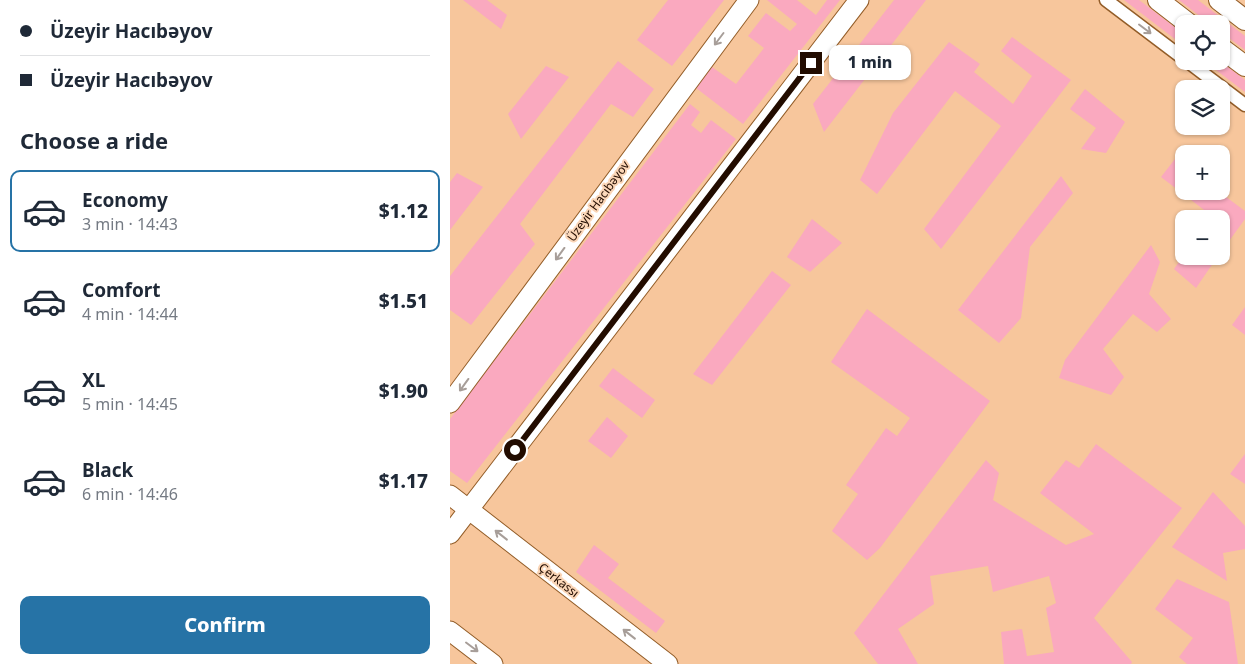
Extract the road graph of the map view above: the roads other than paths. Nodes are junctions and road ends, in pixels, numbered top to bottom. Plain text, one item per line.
1 (749, 0) edge
2 (858, 0) edge
3 (1106, 0) edge
4 (1158, 0) edge
5 (1219, 0) edge
6 (1177, 15) edge
7 (1245, 20) edge
8 (1175, 52) edge
9 (1230, 55) edge
10 (1245, 66) edge
11 (1199, 70) edge
12 (1245, 105) edge
13 (450, 403) edge
14 (450, 495) edge
15 (469, 510) junction
16 (450, 534) edge
17 (450, 631) edge
18 (493, 664) edge
19 (668, 664) edge

1 -> 13 street, Üzeyir Hacıbəyov
2 - 15 street
3 -> 8 street
4 - 6 main road
5 - 7 main road
9 - 10 main road
11 - 12 street
14 - 15 street, Çerkassı
15 - 16 street
19 -> 15 street, Çerkassı
17 -> 18 street

